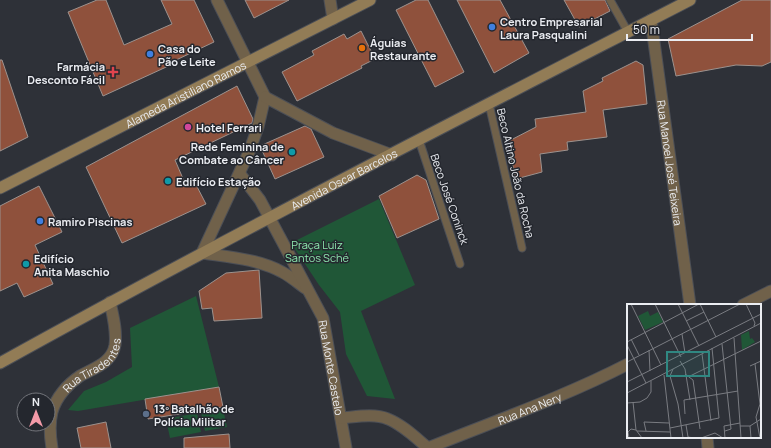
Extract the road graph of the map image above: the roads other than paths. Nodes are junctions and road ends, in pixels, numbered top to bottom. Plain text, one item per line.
1 (217, 0) edge
2 (330, 0) edge
3 (370, 0) edge
4 (610, 0) edge
5 (687, 1) edge
6 (333, 19) junction
7 (651, 20) junction
8 (628, 32) junction
9 (248, 62) junction
10 (265, 97) junction
11 (489, 104) junction
12 (419, 140) junction
13 (392, 155) junction
14 (240, 174) junction
15 (0, 188) edge
16 (269, 218) junction
17 (522, 248) dead end
18 (202, 253) junction
19 (460, 264) dead end
20 (308, 290) junction
21 (771, 291) edge
22 (110, 302) junction
23 (690, 304) edge
24 (745, 304) edge
25 (0, 364) edge
26 (627, 364) edge
27 (341, 418) junction
28 (707, 438) edge
29 (52, 448) edge
30 (346, 448) edge
31 (428, 448) edge
32 (708, 448) edge

1 - 9 street
2 - 6 street
3 - 6 main road, Alameda Aristiliano Ramos
4 - 8 lane
5 - 7 main road, Avenida Oscar Barcelos
6 - 9 main road, Alameda Aristiliano Ramos
7 - 8 main road, Avenida Oscar Barcelos
7 - 23 street, Rua Manoel José Teixeira
8 - 11 main road, Avenida Oscar Barcelos
9 - 10 street
9 - 15 main road, Alameda Aristiliano Ramos
10 - 13 street
10 - 14 street
11 - 12 main road, Avenida Oscar Barcelos
11 - 17 lane, Beco Altino João da Rocha
12 - 13 main road, Avenida Oscar Barcelos
12 - 19 lane, Beco José Coninck
13 - 16 main road, Avenida Oscar Barcelos
14 - 16 street, Rua Monte Castelo
14 - 18 street
16 - 18 main road, Avenida Oscar Barcelos
16 - 20 street, Rua Monte Castelo
18 - 20 street, Rua Monte Castelo
18 - 22 main road, Avenida Oscar Barcelos
20 - 27 street, Rua Monte Castelo
21 - 24 street
22 - 25 main road, Avenida Oscar Barcelos
22 - 29 street, Rua Tiradentes
26 - 31 street, Rua Ana Nery
27 - 30 street, Rua Monte Castelo
27 - 31 street
28 - 32 street

